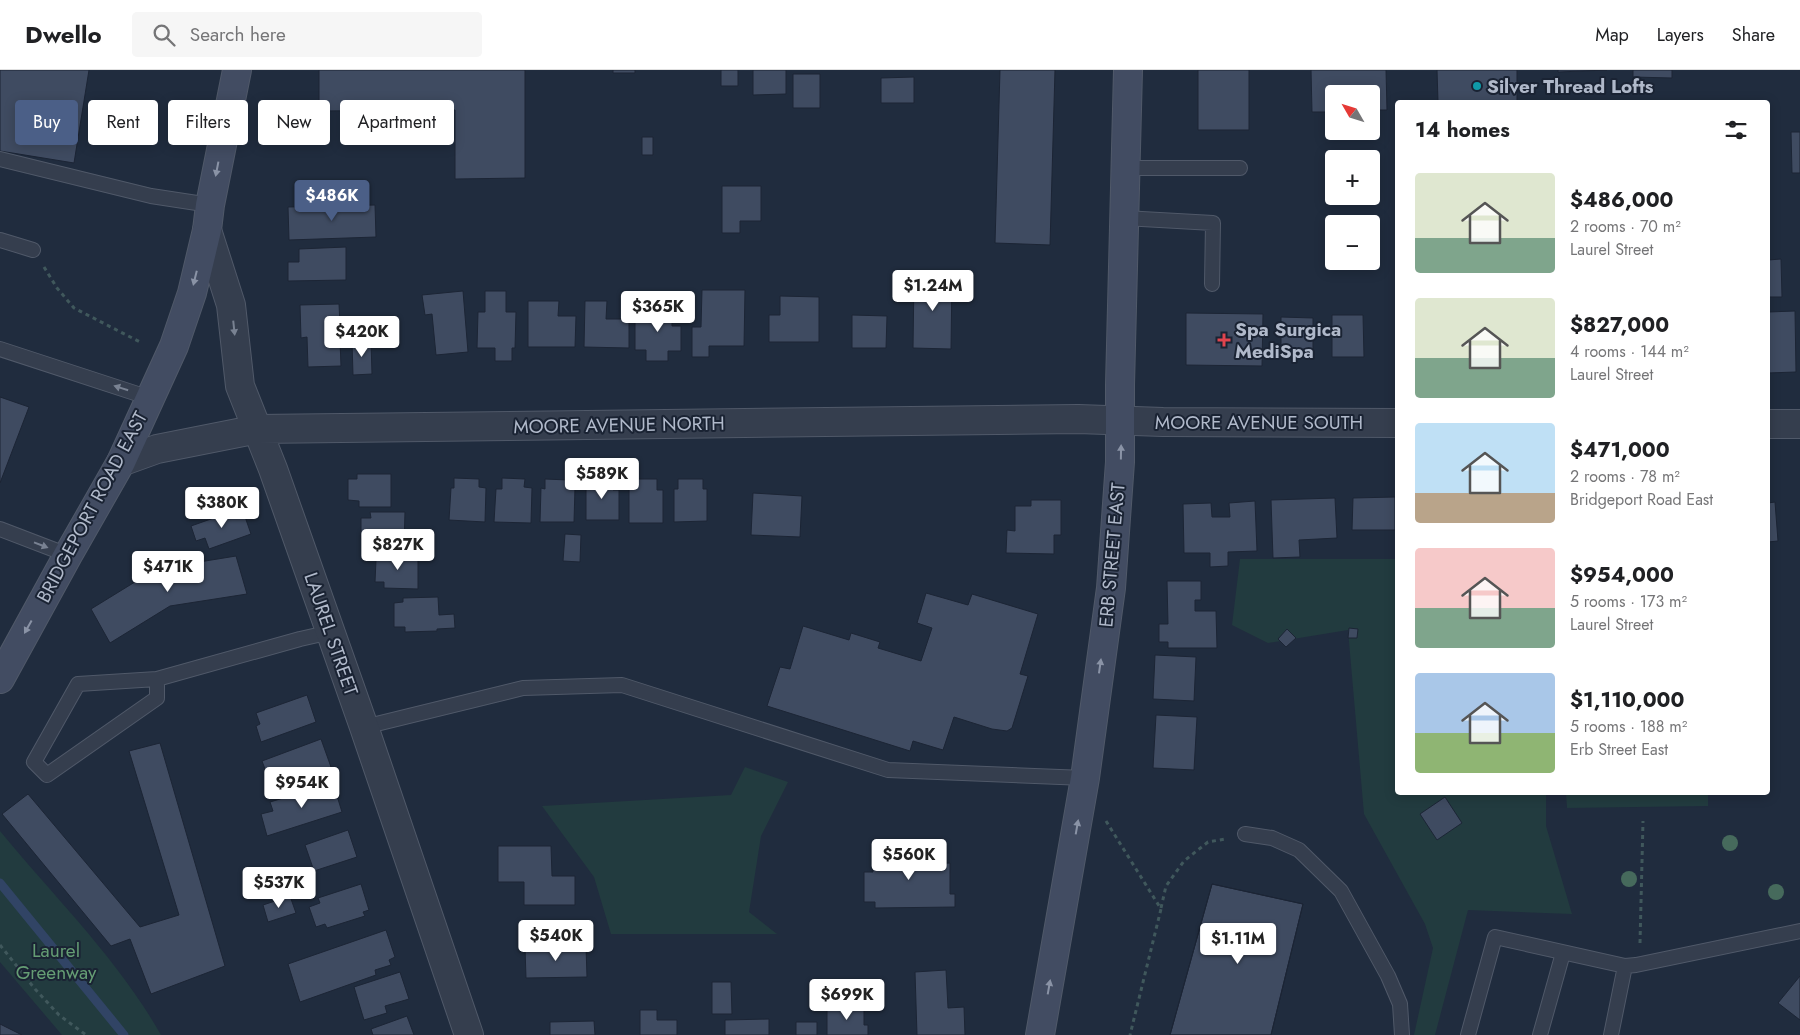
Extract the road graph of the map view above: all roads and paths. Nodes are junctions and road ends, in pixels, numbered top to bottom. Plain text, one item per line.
1 (237, 70) edge
2 (1128, 70) edge
3 (0, 159) edge
4 (1126, 168) junction
5 (1240, 168) dead end
6 (208, 218) junction
7 (1124, 218) junction
8 (0, 240) edge
9 (33, 250) joint
10 (1212, 284) dead end
11 (140, 342) dead end
12 (0, 349) edge
13 (150, 398) junction
14 (1121, 422) junction
15 (1395, 423) edge
16 (1770, 424) edge
17 (1800, 424) edge
18 (258, 429) junction
19 (121, 462) junction
20 (0, 529) edge
21 (68, 555) junction
22 (331, 632) junction
23 (0, 678) edge
24 (158, 679) junction
25 (364, 727) junction
26 (1085, 778) junction
27 (1103, 816) dead end
28 (1642, 821) dead end
29 (1245, 834) joint
30 (1161, 909) junction
31 (1800, 931) edge
32 (0, 945) edge
33 (1563, 953) junction
34 (1631, 965) junction
35 (86, 1035) edge
36 (469, 1035) edge
37 (1040, 1035) edge
38 (1130, 1035) edge
39 (1402, 1035) edge
40 (1468, 1035) edge
41 (1540, 1035) edge
42 (1611, 1035) edge

1 -> 6 main road, BRIDGEPORT ROAD EAST
2 - 4 main road, ERB STREET EAST
3 - 6 lane
4 - 5 lane
4 - 7 main road, ERB STREET EAST
6 -> 13 main road, BRIDGEPORT ROAD EAST
6 -> 18 street, LAUREL STREET
7 - 10 lane
7 - 14 main road, ERB STREET EAST
8 - 9 lane
9 - 11 path
13 -> 12 lane
13 - 19 main road, BRIDGEPORT ROAD EAST
14 - 15 street, MOORE AVENUE SOUTH
14 - 18 street, MOORE AVENUE NORTH
26 -> 14 main road, ERB STREET EAST
16 - 17 street
18 - 19 street, MOORE AVENUE NORTH
18 - 22 street, LAUREL STREET
19 - 21 main road, BRIDGEPORT ROAD EAST
20 -> 21 lane
21 -> 23 main road, BRIDGEPORT ROAD EAST
22 - 24 lane
22 - 25 street, LAUREL STREET
24 - 24 lane
25 - 26 lane
25 - 36 street, LAUREL STREET
37 -> 26 main road, ERB STREET EAST
27 - 30 path
28 - 34 path
29 - 30 path
29 - 39 lane
30 - 38 path
31 - 34 lane
32 - 35 path
33 - 34 lane
33 - 40 lane
33 - 41 lane
34 - 42 lane

